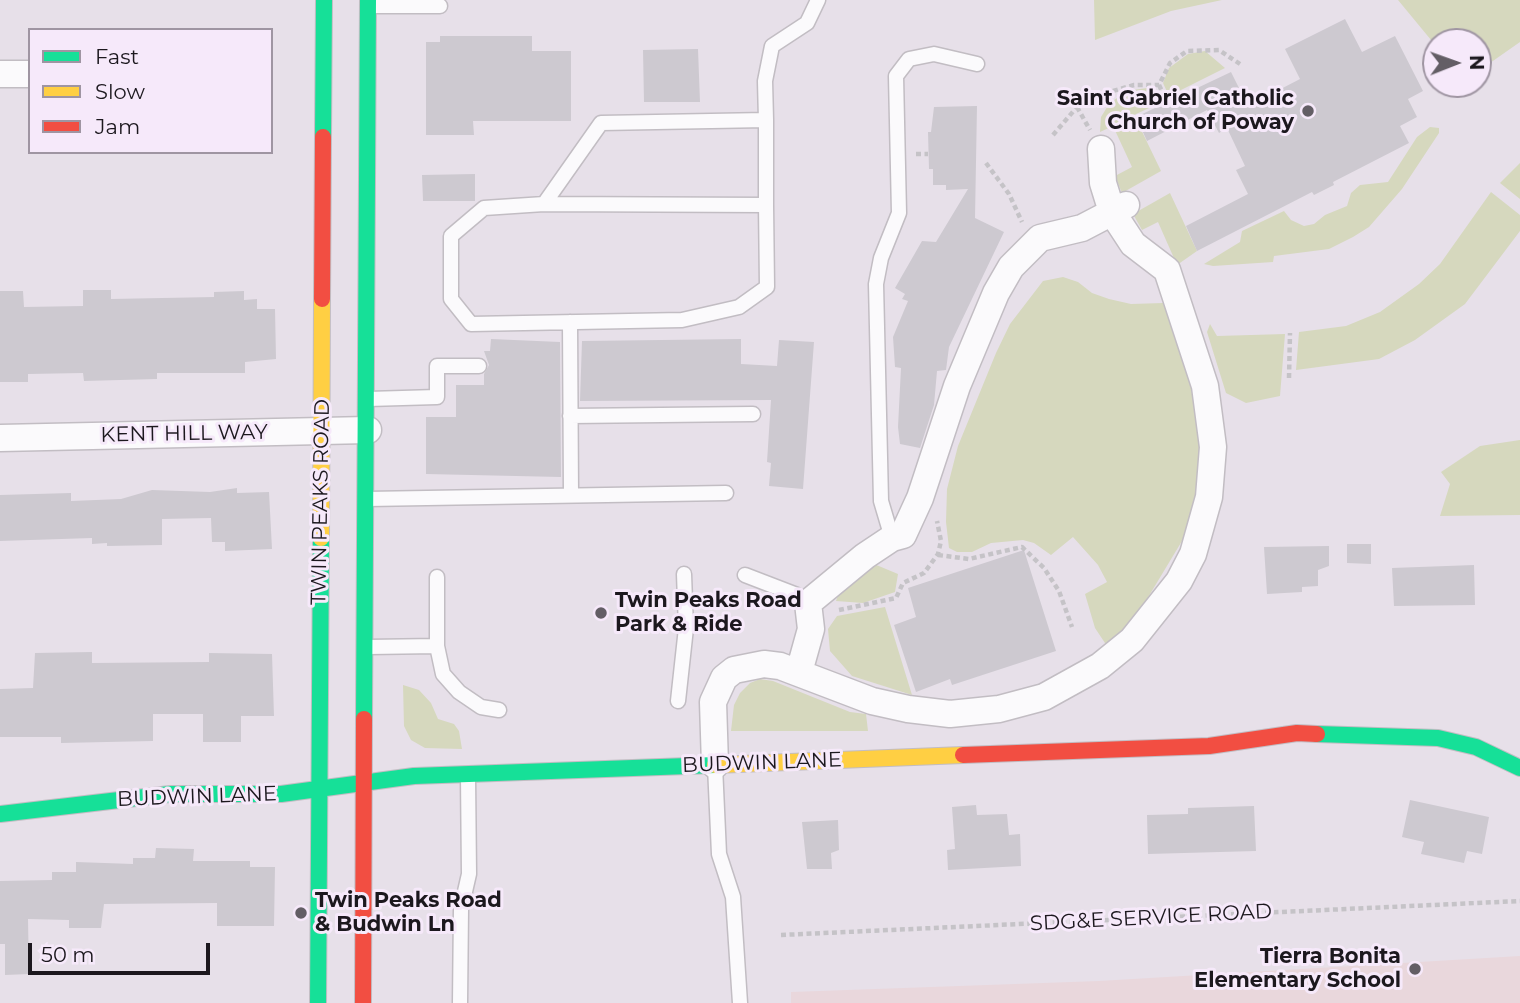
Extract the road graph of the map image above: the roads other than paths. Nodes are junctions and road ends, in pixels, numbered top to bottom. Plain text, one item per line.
1 (324, 0) edge
2 (818, 0) edge
3 (368, 3) edge
4 (440, 6) dead end
5 (977, 64) dead end
6 (0, 74) edge
7 (28, 74) edge
8 (766, 120) junction
9 (1101, 149) dead end
10 (544, 204) junction
11 (766, 205) junction
12 (1120, 208) junction
13 (570, 322) junction
14 (479, 366) dead end
15 (368, 399) junction
16 (753, 414) dead end
17 (570, 416) junction
18 (368, 430) junction
19 (323, 431) junction
20 (0, 438) edge
21 (726, 493) dead end
22 (571, 495) junction
23 (367, 499) junction
24 (898, 537) junction
25 (684, 574) dead end
26 (745, 575) dead end
27 (437, 577) dead end
28 (809, 607) junction
29 (437, 646) junction
30 (366, 647) junction
31 (799, 672) junction
32 (678, 701) dead end
33 (499, 710) dead end
34 (715, 765) junction
35 (1520, 768) edge
36 (468, 775) junction
37 (365, 782) junction
38 (318, 788) junction
39 (0, 814) edge
40 (318, 1003) edge
41 (363, 1003) edge
42 (460, 1003) edge
43 (740, 1003) edge

1 - 19 main road, TWIN PEAKS ROAD
2 - 8 lane
3 - 4 lane
3 - 15 main road
5 - 24 lane
6 - 7 street
8 - 10 lane
8 - 11 lane
9 - 12 street
10 - 11 lane
10 - 13 lane
11 - 13 lane
12 - 24 street
12 - 31 street
13 - 17 lane
14 - 15 lane
15 - 18 main road
16 - 17 lane
17 - 22 lane
18 - 19 street, KENT HILL WAY
18 - 23 main road
19 - 20 street, KENT HILL WAY
19 - 38 main road, TWIN PEAKS ROAD
21 - 22 lane
22 - 23 lane
23 - 30 main road
24 - 28 street
25 - 32 lane
26 - 28 lane
27 - 29 lane
28 - 31 street
29 - 30 lane
29 - 33 lane
30 - 37 main road
31 - 34 street
34 - 35 main road, BUDWIN LANE
34 - 36 main road, BUDWIN LANE
34 - 43 lane
36 - 37 main road, BUDWIN LANE
36 - 42 lane
37 - 38 main road, BUDWIN LANE
37 - 41 main road
38 - 39 main road, BUDWIN LANE
38 - 40 main road, TWIN PEAKS ROAD

